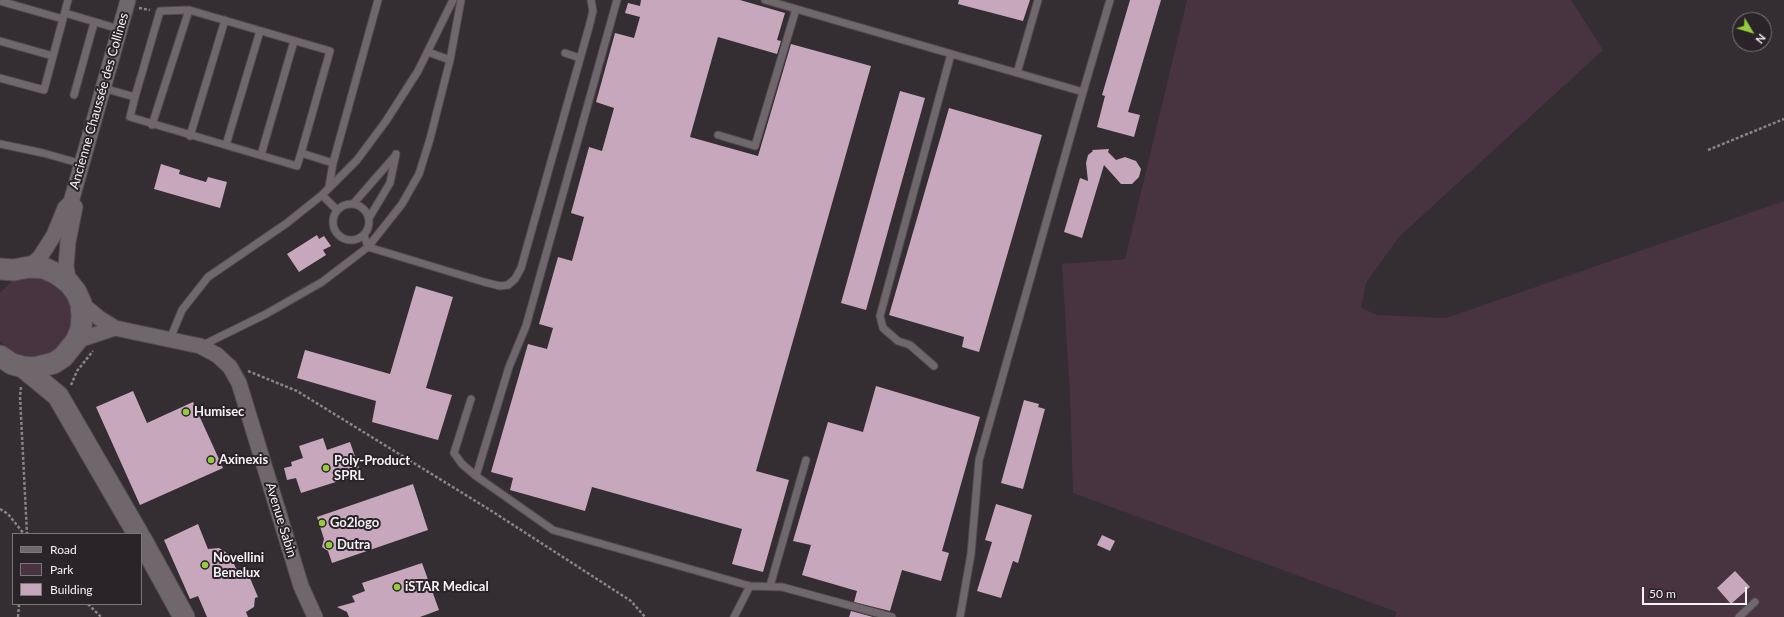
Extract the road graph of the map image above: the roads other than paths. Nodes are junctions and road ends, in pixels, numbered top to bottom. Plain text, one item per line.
1 (68, 0) edge
2 (128, 0) edge
3 (378, 0) edge
4 (453, 0) edge
5 (461, 0) edge
6 (591, 0) edge
7 (617, 0) edge
8 (766, 0) edge
9 (1038, 0) edge
10 (1110, 0) edge
11 (0, 1) edge
12 (796, 9) junction
13 (189, 10) junction
14 (64, 16) junction
15 (225, 20) junction
16 (94, 23) junction
17 (119, 29) junction
18 (260, 31) junction
19 (294, 40) junction
20 (0, 41) edge
21 (428, 52) junction
22 (565, 53) dead end
23 (951, 54) junction
24 (53, 56) junction
25 (580, 58) junction
26 (450, 60) junction
27 (1017, 73) junction
28 (0, 78) edge
29 (103, 88) junction
30 (1082, 92) junction
31 (74, 95) dead end
32 (134, 97) junction
33 (152, 125) junction
34 (718, 135) dead end
35 (190, 136) junction
36 (0, 144) edge
37 (226, 145) junction
38 (301, 154) junction
39 (261, 155) junction
40 (334, 163) junction
41 (82, 164) junction
42 (328, 188) junction
43 (322, 195) junction
44 (72, 202) junction
45 (353, 204) junction
46 (337, 210) junction
47 (369, 218) junction
48 (364, 235) junction
49 (368, 247) junction
50 (11, 271) edge
51 (69, 283) junction
52 (81, 303) junction
53 (115, 328) junction
54 (170, 339) junction
55 (76, 341) junction
56 (200, 346) junction
57 (0, 356) edge
58 (63, 357) junction
59 (934, 366) dead end
60 (23, 367) junction
61 (58, 396) junction
62 (471, 399) dead end
63 (806, 460) dead end
64 (476, 476) junction
65 (137, 533) edge
66 (142, 541) edge
67 (750, 586) junction
68 (770, 586) junction
69 (1754, 602) dead end
70 (184, 617) edge
71 (315, 617) edge
72 (734, 617) edge
73 (892, 617) edge
74 (960, 617) edge
75 (1739, 617) edge

1 - 14 lane
2 - 17 street, Ancienne Chaussée des Collines
3 - 40 lane
4 - 21 lane
5 - 26 lane
6 - 25 lane
7 - 64 lane
8 - 12 lane
9 - 27 lane
10 - 30 lane
11 - 14 lane
12 - 23 lane
12 - 34 lane
13 - 15 lane
13 - 32 lane
13 - 33 lane
14 - 16 lane
14 - 24 lane
15 - 18 lane
15 - 35 lane
16 - 17 lane
16 - 31 lane
17 - 29 street, Ancienne Chaussée des Collines
18 - 19 lane
18 - 37 lane
19 - 38 lane
19 - 39 lane
20 - 24 lane
21 - 26 lane
21 - 42 lane
22 - 25 lane
23 - 27 lane
23 - 59 lane
24 - 28 lane
25 - 49 lane
26 - 49 lane
27 - 30 lane
29 - 32 lane
29 - 41 street, Ancienne Chaussée des Collines
30 - 74 lane
32 - 33 lane
33 - 35 lane
35 - 37 lane
36 - 41 lane
37 - 39 lane
38 - 39 lane
38 - 40 lane
40 - 42 lane
41 - 44 street, Ancienne Chaussée des Collines
42 - 43 lane
43 - 46 lane
43 - 54 lane
44 - 50 street, Ancienne Chaussée des Collines
44 - 51 street, Ancienne Chaussée des Collines
45 - 46 lane
45 - 47 lane
45 - 47 lane
46 - 48 lane
47 - 48 lane
48 - 49 lane
49 - 56 lane
50 - 51 street
51 - 52 street
52 - 53 street
52 - 55 street
53 - 54 street, Avenue Sabin
53 - 55 street
54 - 56 street, Avenue Sabin
55 - 58 street
56 - 71 street, Avenue Sabin
57 - 60 street
58 - 60 street
58 - 61 street
60 - 61 street
61 - 65 street
62 - 64 lane
63 - 68 lane
64 - 67 lane
66 - 70 street
67 - 68 lane
67 - 72 lane
68 - 73 lane
69 - 75 lane

